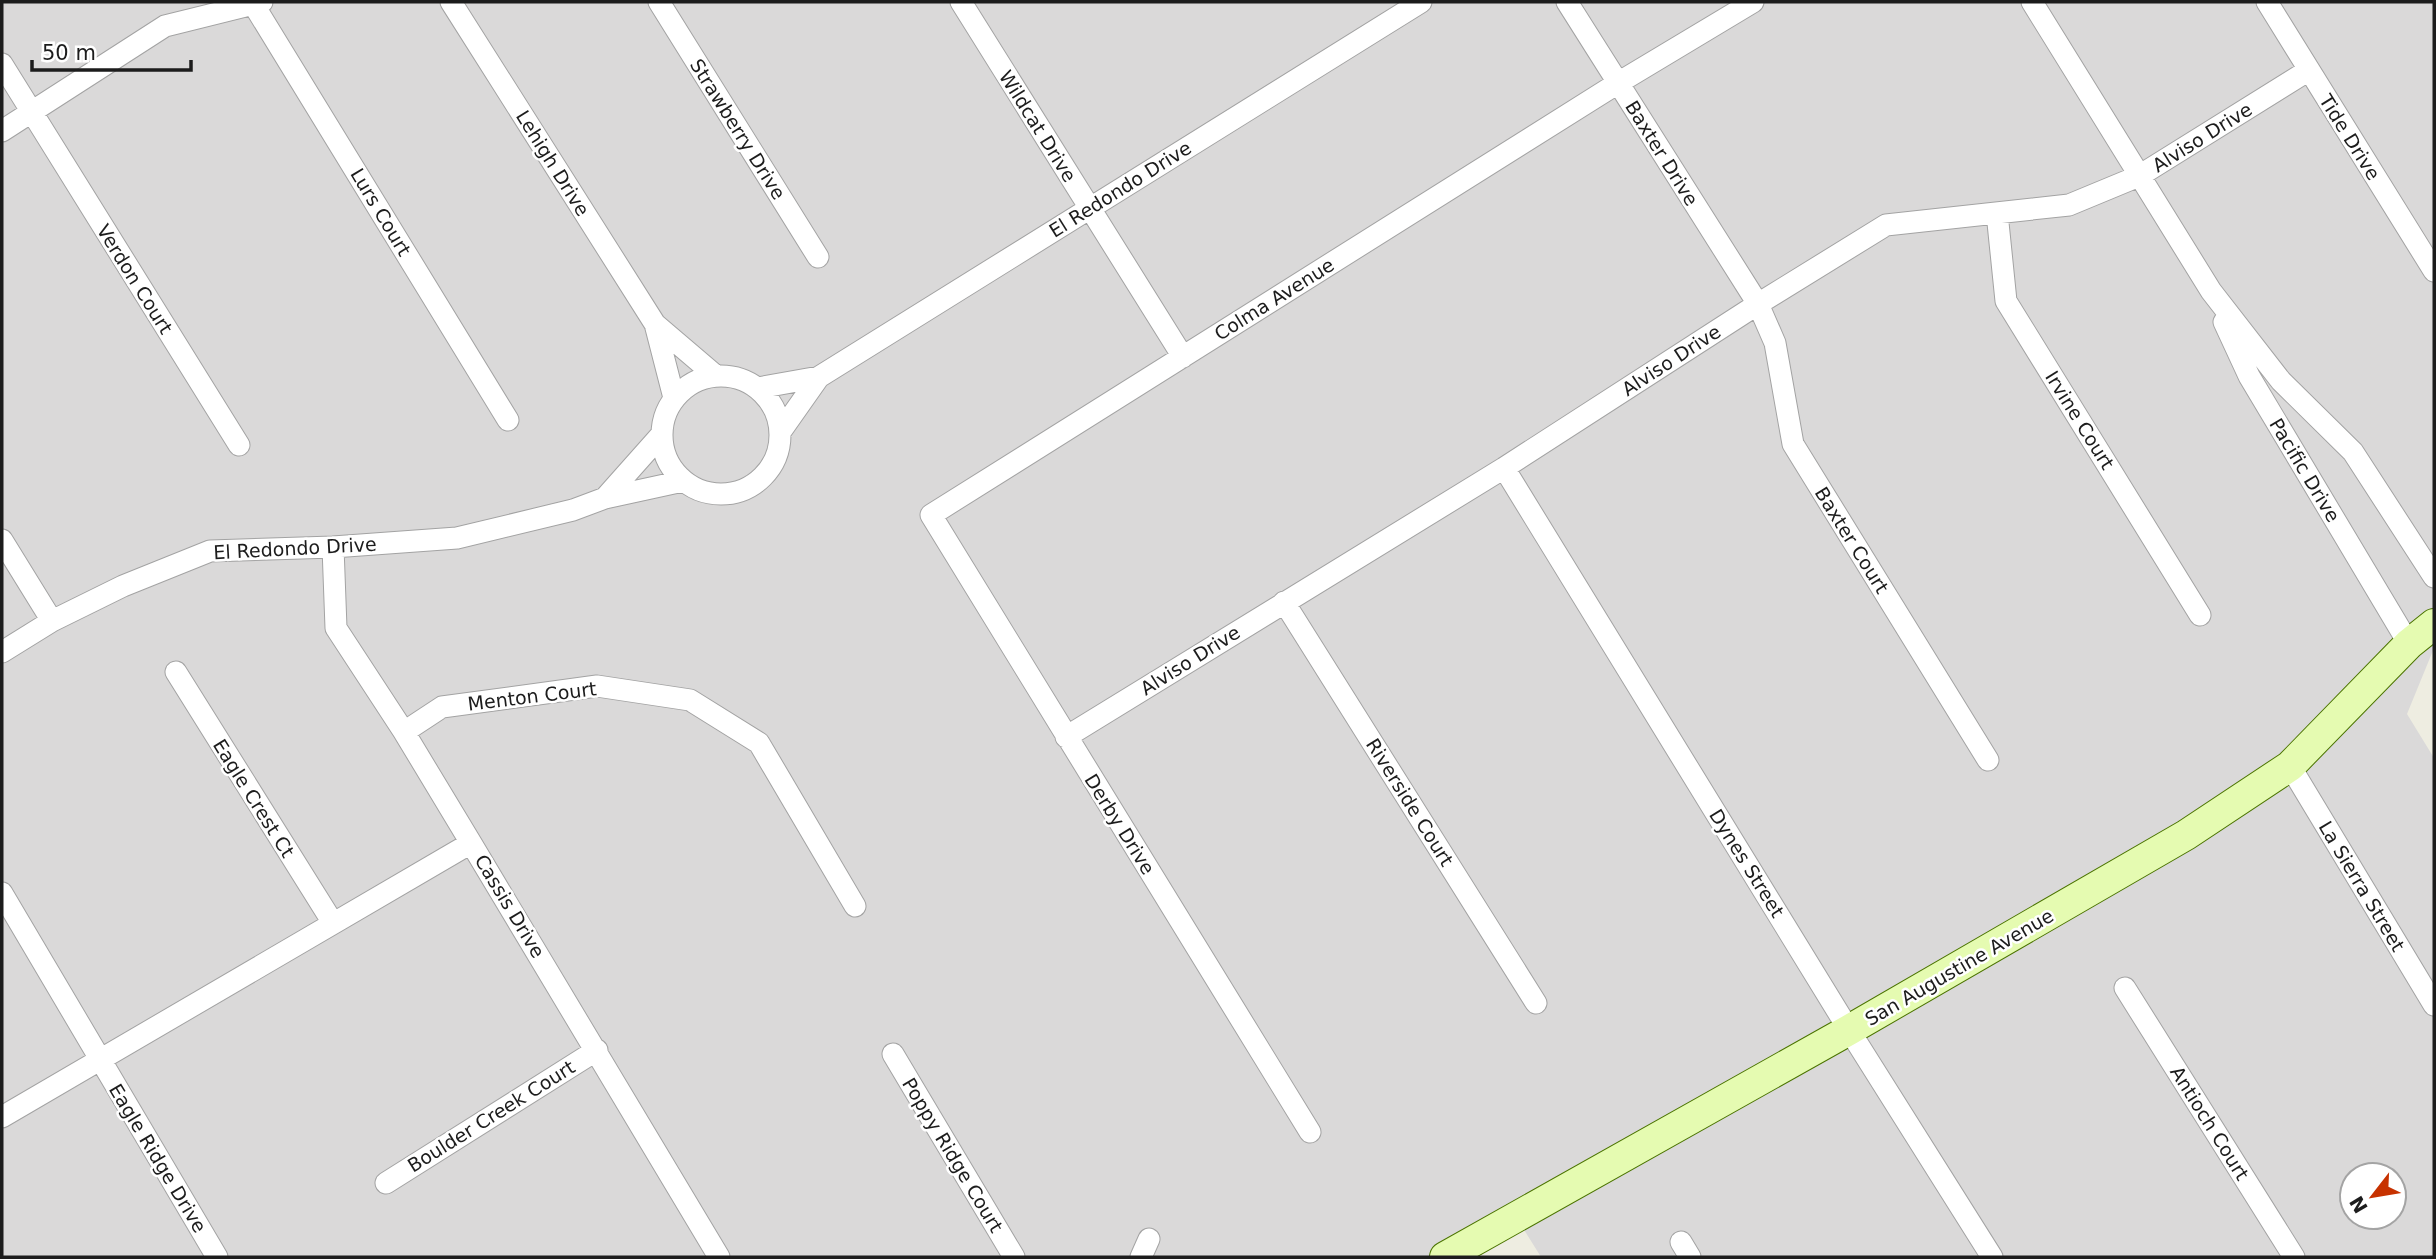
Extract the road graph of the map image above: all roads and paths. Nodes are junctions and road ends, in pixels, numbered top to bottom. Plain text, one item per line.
1 (450, 2) edge
2 (659, 2) edge
3 (961, 2) edge
4 (1421, 2) edge
5 (1567, 2) edge
6 (1754, 2) edge
7 (2032, 2) edge
8 (2267, 2) edge
9 (256, 3) edge
10 (2, 64) edge
11 (2309, 70) junction
12 (1618, 83) junction
13 (32, 112) junction
14 (2, 131) edge
15 (2139, 176) junction
16 (1090, 208) junction
17 (1997, 213) junction
18 (818, 257) dead end
19 (2434, 271) edge
20 (2211, 291) junction
21 (1758, 304) junction
22 (655, 324) junction
23 (1183, 356) junction
24 (716, 376) junction
25 (818, 377) junction
26 (758, 388) junction
27 (674, 398) junction
28 (508, 420) dead end
29 (781, 431) junction
30 (662, 435) junction
31 (239, 446) dead end
32 (1504, 468) junction
33 (683, 481) junction
34 (605, 498) junction
35 (931, 515) joint
36 (2, 540) edge
37 (333, 547) junction
38 (2434, 577) edge
39 (1284, 601) junction
40 (2200, 615) dead end
41 (52, 621) junction
42 (2434, 624) edge
43 (2409, 644) junction
44 (2, 652) edge
45 (176, 672) dead end
46 (404, 732) junction
47 (1066, 737) junction
48 (1988, 760) dead end
49 (2290, 766) junction
50 (471, 843) junction
51 (2, 893) edge
52 (855, 906) dead end
53 (333, 923) junction
54 (2125, 988) dead end
55 (1536, 1003) dead end
56 (2434, 1005) edge
57 (1849, 1030) junction
58 (597, 1050) junction
59 (893, 1054) dead end
60 (99, 1059) junction
61 (2, 1117) edge
62 (1310, 1132) dead end
63 (386, 1183) dead end
64 (217, 1257) edge
65 (719, 1257) edge
66 (1014, 1257) edge
67 (1445, 1257) edge
68 (1992, 1257) edge
69 (2294, 1257) edge

1 - 22 street, Lehigh Drive
2 - 18 street, Strawberry Drive
3 - 16 street, Wildcat Drive
4 - 16 street, El Redondo Drive
5 - 12 street, Baxter Drive
6 - 12 street, Colma Avenue
7 - 15 street, Pacific Drive
8 - 11 street, Tide Drive
9 - 13 street
9 - 28 street, Lurs Court
10 - 13 street, Verdon Court
11 - 15 street, Alviso Drive
11 - 19 street, Tide Drive
12 - 21 street, Baxter Drive
12 - 23 street, Colma Avenue
13 - 14 street
13 - 31 street, Verdon Court
15 - 17 street, Alviso Drive
15 - 20 street, Pacific Drive
16 - 23 street, Wildcat Drive
16 - 25 street, El Redondo Drive
17 - 21 street, Alviso Drive
17 - 40 street, Irvine Court
20 - 38 street, Pacific Drive
20 - 43 street, Pacific Drive
21 - 32 street, Alviso Drive
21 - 48 street, Baxter Court
22 - 24 street, Lehigh Drive
22 - 27 street, Lehigh Drive
23 - 35 street, Colma Avenue
24 - 26 street
24 - 27 street
25 - 26 street, El Redondo Drive
25 - 29 street, El Redondo Drive
26 - 29 street
27 - 30 street
29 - 33 street
30 - 33 street
30 - 34 street, El Redondo Drive
32 - 39 street, Alviso Drive
32 - 57 street, Dynes Street
33 - 34 street, El Redondo Drive
34 - 37 street, El Redondo Drive
35 - 47 street, Derby Drive
36 - 41 street
37 - 41 street, El Redondo Drive
37 - 46 street, Cassis Drive
39 - 47 street, Alviso Drive
39 - 55 street, Riverside Court
41 - 44 street, El Redondo Drive
42 - 43 street, San Augustine Avenue
43 - 49 street, San Augustine Avenue
45 - 53 street, Eagle Crest Ct
46 - 50 street, Cassis Drive
46 - 52 street, Menton Court
47 - 62 street, Derby Drive
49 - 56 street, La Sierra Street
49 - 57 street, San Augustine Avenue
50 - 53 street
50 - 58 street, Cassis Drive
51 - 60 street, Eagle Ridge Drive
53 - 60 street
54 - 69 street, Antioch Court
57 - 67 street, San Augustine Avenue
57 - 68 street, Dynes Street
58 - 63 street, Boulder Creek Court
58 - 65 street, Cassis Drive
59 - 66 street, Poppy Ridge Court
60 - 61 street
60 - 64 street, Eagle Ridge Drive

